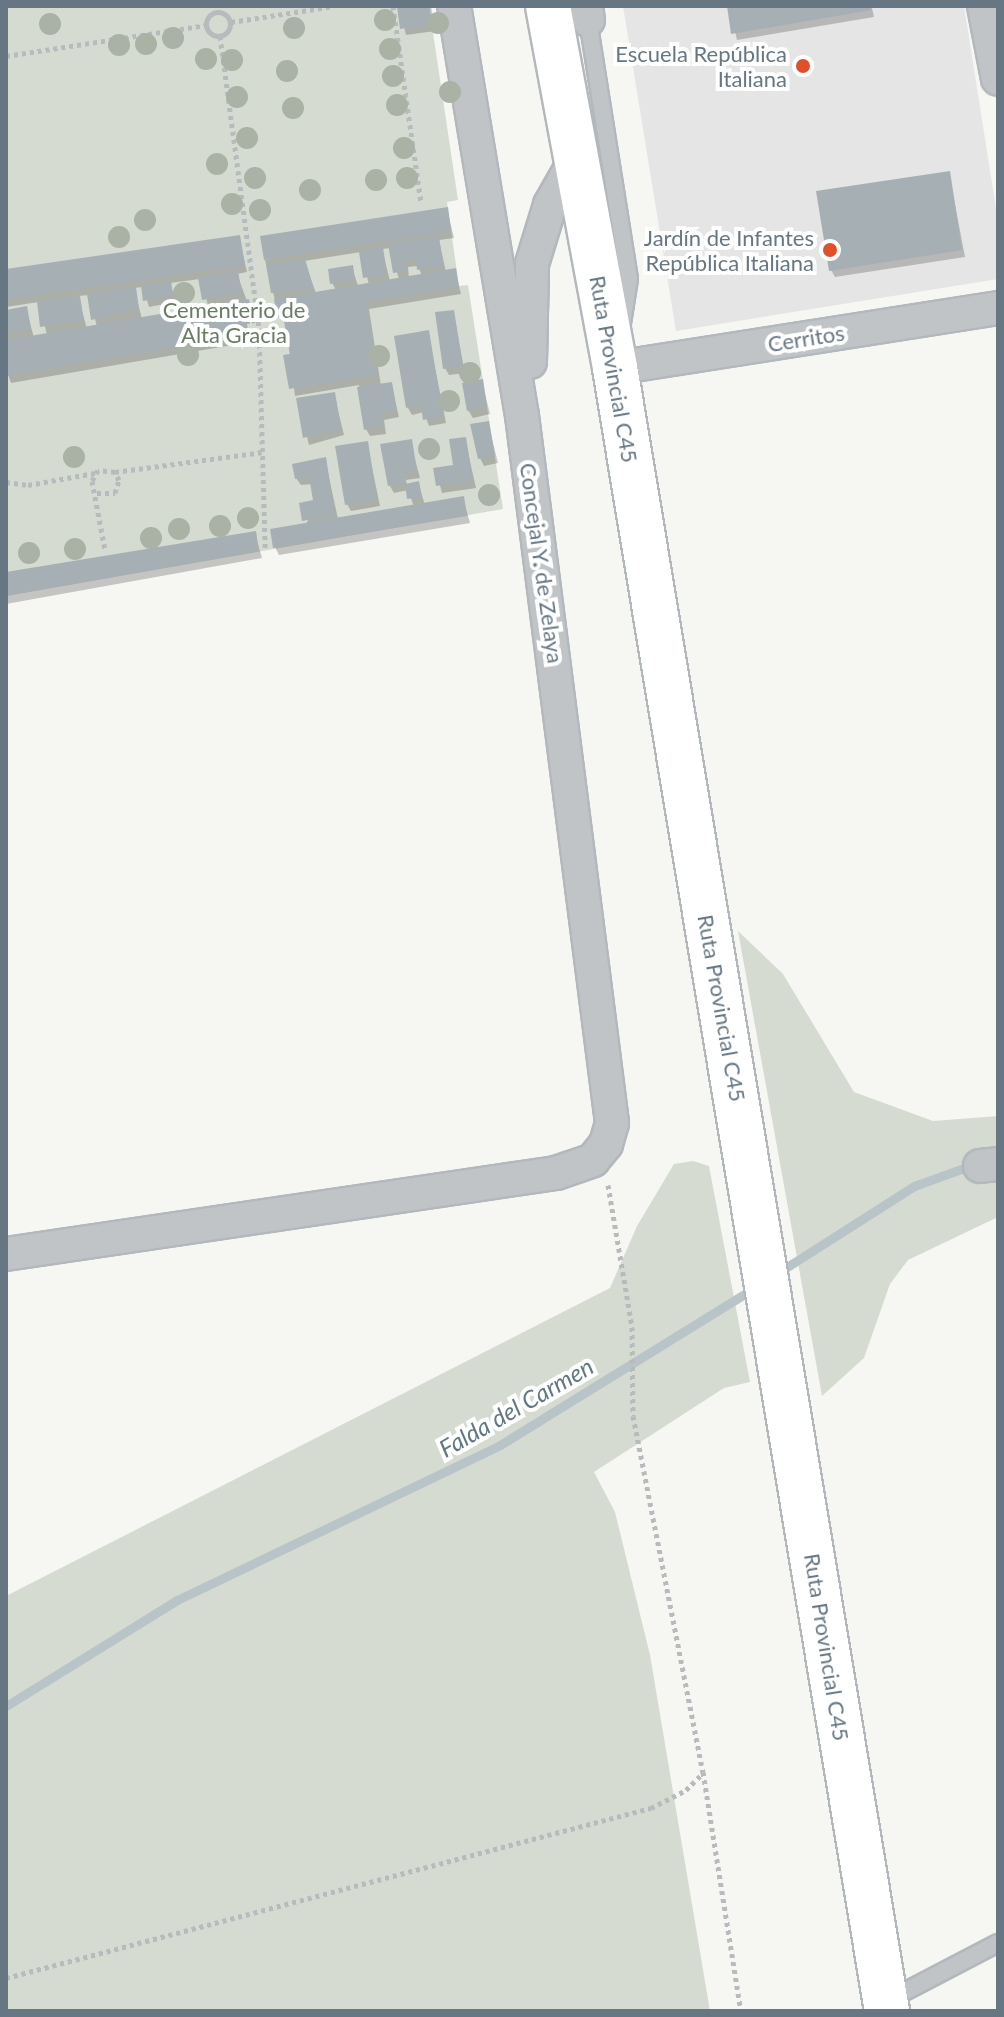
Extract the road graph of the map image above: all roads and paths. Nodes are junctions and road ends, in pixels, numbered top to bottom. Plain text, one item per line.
1 (334, 6) edge
2 (393, 6) edge
3 (454, 6) edge
4 (548, 6) edge
5 (984, 6) edge
6 (992, 6) edge
7 (218, 9) edge
8 (998, 9) edge
9 (581, 11) edge
10 (231, 22) junction
11 (206, 25) junction
12 (220, 36) junction
13 (6, 56) edge
14 (998, 79) edge
15 (576, 159) junction
16 (421, 202) dead end
17 (998, 308) edge
18 (615, 368) junction
19 (262, 452) junction
20 (115, 472) junction
21 (95, 473) junction
22 (6, 482) edge
23 (97, 493) junction
24 (535, 513) junction
25 (265, 549) dead end
26 (105, 550) dead end
27 (609, 1133) junction
28 (6, 1254) edge
29 (703, 1772) junction
30 (998, 1943) edge
31 (6, 1978) edge
32 (886, 2006) edge
33 (741, 2011) edge

1 - 10 path
2 - 16 path
3 - 24 street, Concejal Y. de Zelaya
4 - 15 main road, Ruta Provincial C45
5 - 14 street
6 - 8 street
7 - 10 path
7 - 11 path
9 - 18 lane
10 - 12 path
11 - 12 path
11 - 13 path
12 - 19 path
15 - 18 main road, Ruta Provincial C45
15 - 24 street
17 - 18 street, Cerritos
18 - 32 main road, Ruta Provincial C45
19 - 20 path
19 - 25 path
20 - 21 path
20 - 23 path
21 - 22 path
21 - 23 path
23 - 26 path
24 - 27 street, Concejal Y. de Zelaya
27 - 28 street
27 - 29 path
29 - 31 path
29 - 33 path
30 - 32 lane

